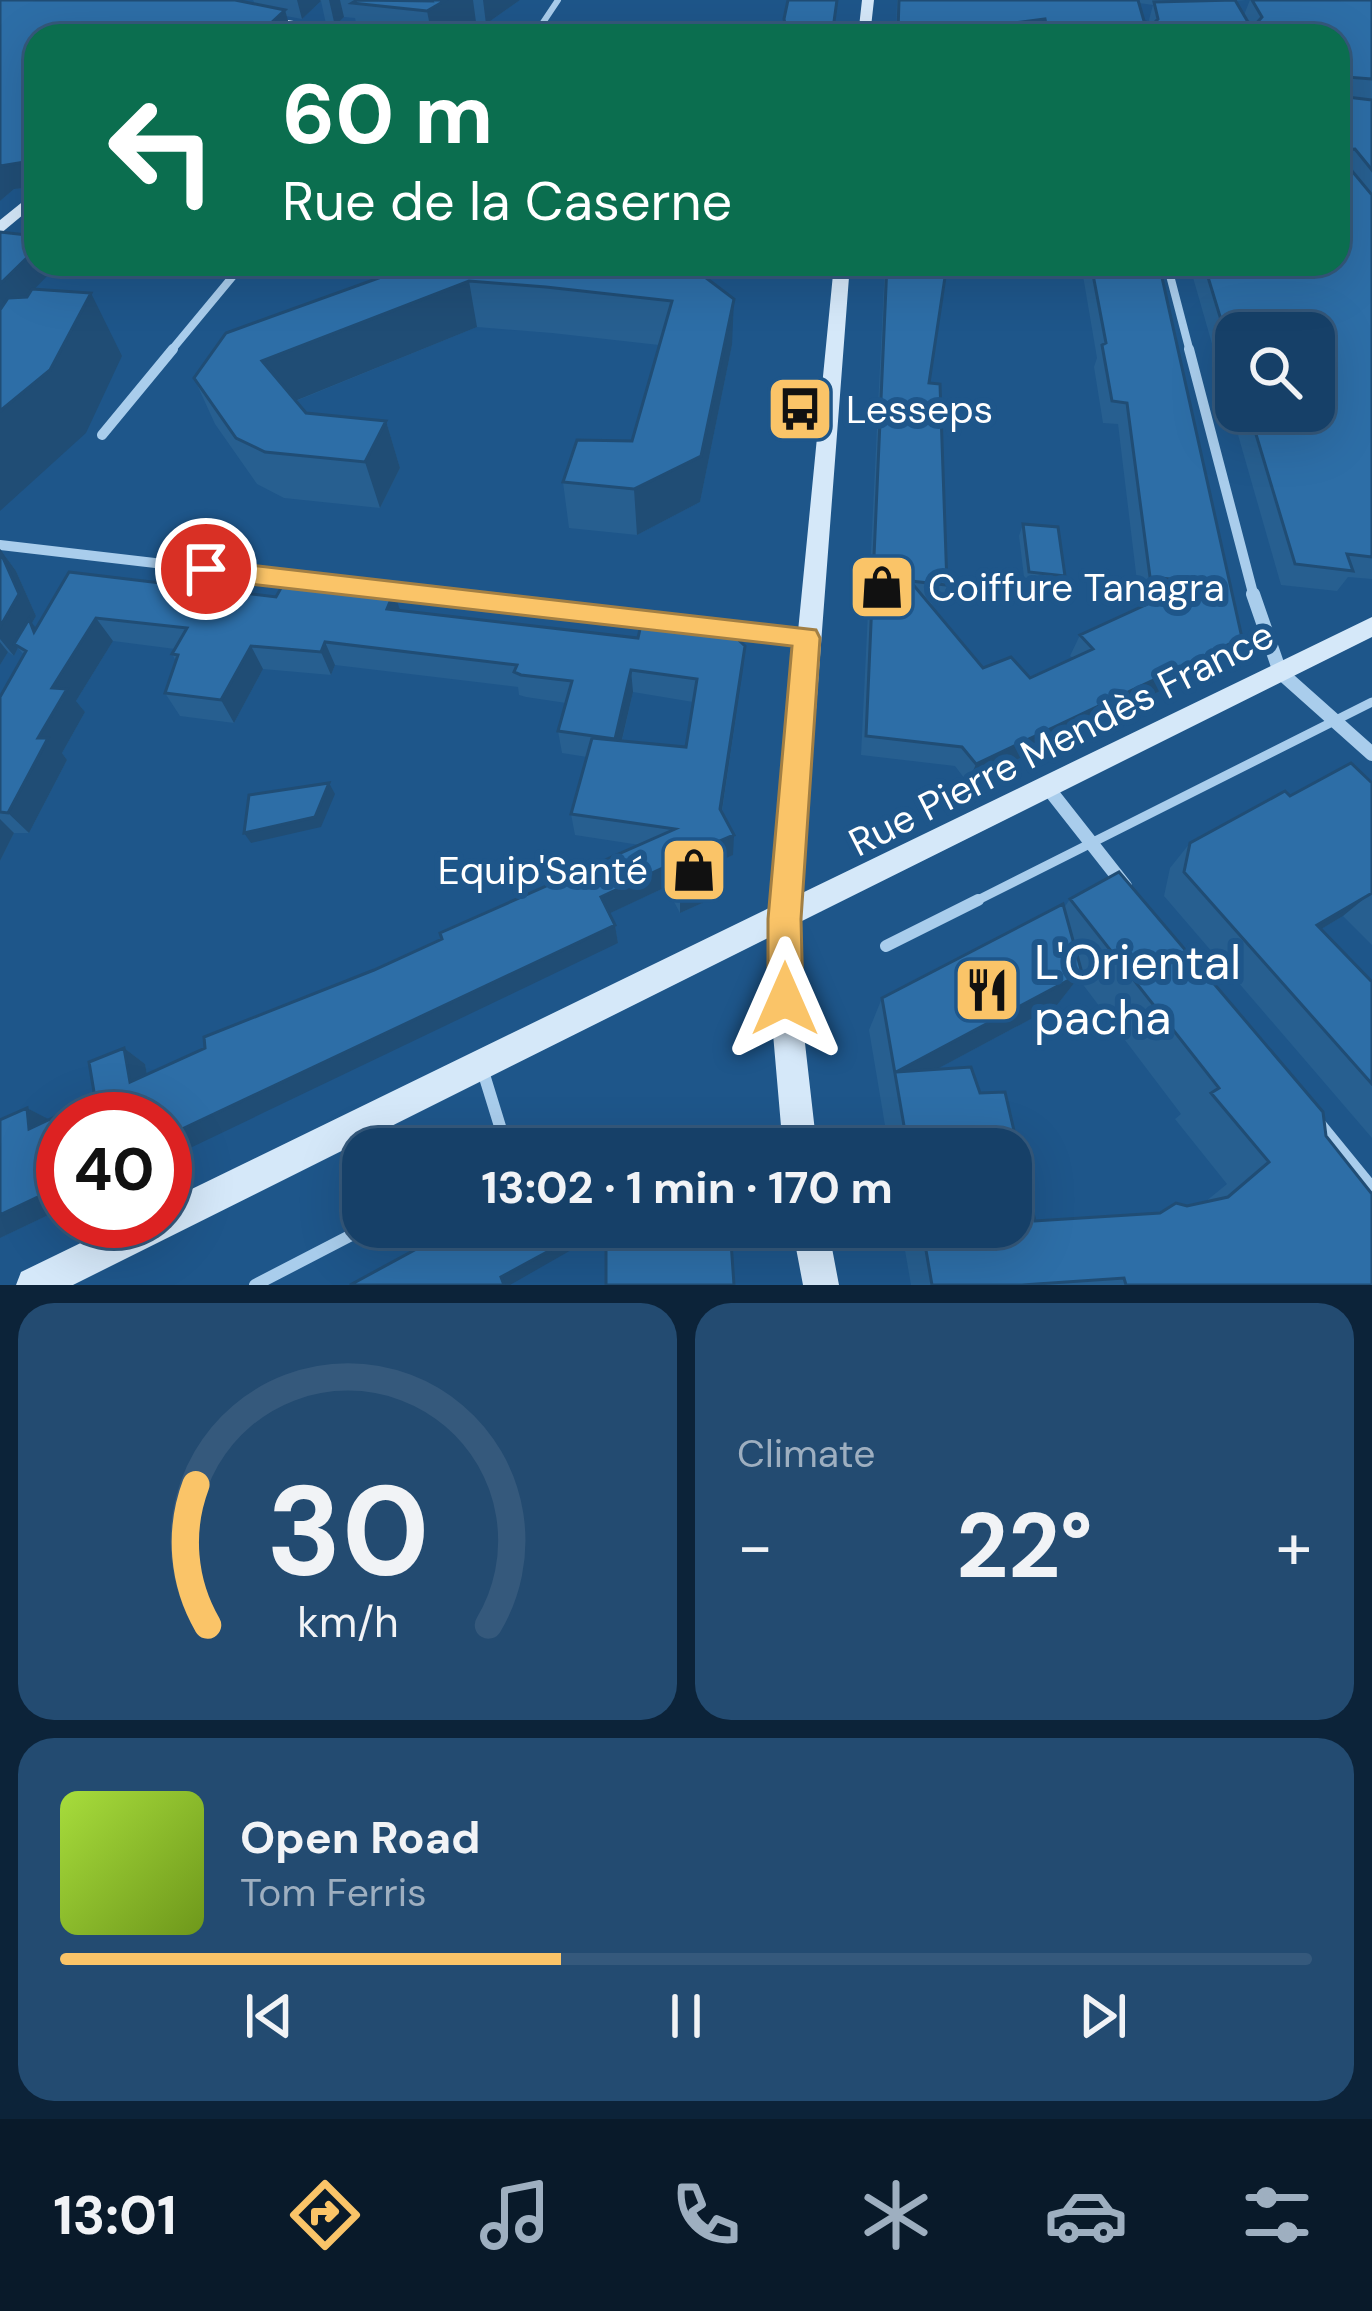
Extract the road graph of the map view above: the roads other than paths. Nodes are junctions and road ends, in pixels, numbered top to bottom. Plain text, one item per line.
1 (558, 0) edge
2 (531, 18) dead end
3 (545, 19) junction
4 (290, 24) edge
5 (325, 24) edge
6 (542, 24) edge
7 (24, 207) edge
8 (0, 229) edge
9 (233, 276) edge
10 (841, 276) edge
11 (1170, 276) edge
12 (102, 435) dead end
13 (0, 545) edge
14 (83, 555) junction
15 (73, 573) edge
16 (1372, 626) edge
17 (806, 638) junction
18 (1280, 672) junction
19 (1372, 702) edge
20 (1335, 721) junction
21 (1372, 754) edge
22 (1048, 788) junction
23 (1091, 842) junction
24 (1133, 895) edge
25 (785, 919) junction
26 (886, 946) dead end
27 (481, 1067) junction
28 (1297, 1098) edge
29 (500, 1128) edge
30 (798, 1128) edge
31 (1372, 1191) edge
32 (342, 1240) edge
33 (815, 1248) edge
34 (34, 1285) edge
35 (255, 1285) edge
36 (821, 1285) edge

1 - 3 street
2 - 3 lane
3 - 6 street
4 - 5 street
7 - 8 street
9 - 12 street
10 - 17 street
11 - 18 street
13 - 14 street
14 - 15 street
14 - 17 street
16 - 18 street, Rue Pierre Mendès France
17 - 25 street
18 - 20 street
18 - 22 street, Rue Pierre Mendès France
19 - 20 lane
20 - 21 street
20 - 23 lane
22 - 23 street
22 - 25 street, Rue Pierre Mendès France
23 - 24 street
23 - 26 lane
25 - 27 street, Rue Pierre Mendès France
25 - 30 street
27 - 29 lane
27 - 34 street, Rue Pierre Mendès France
28 - 31 street
32 - 35 lane
33 - 36 street

